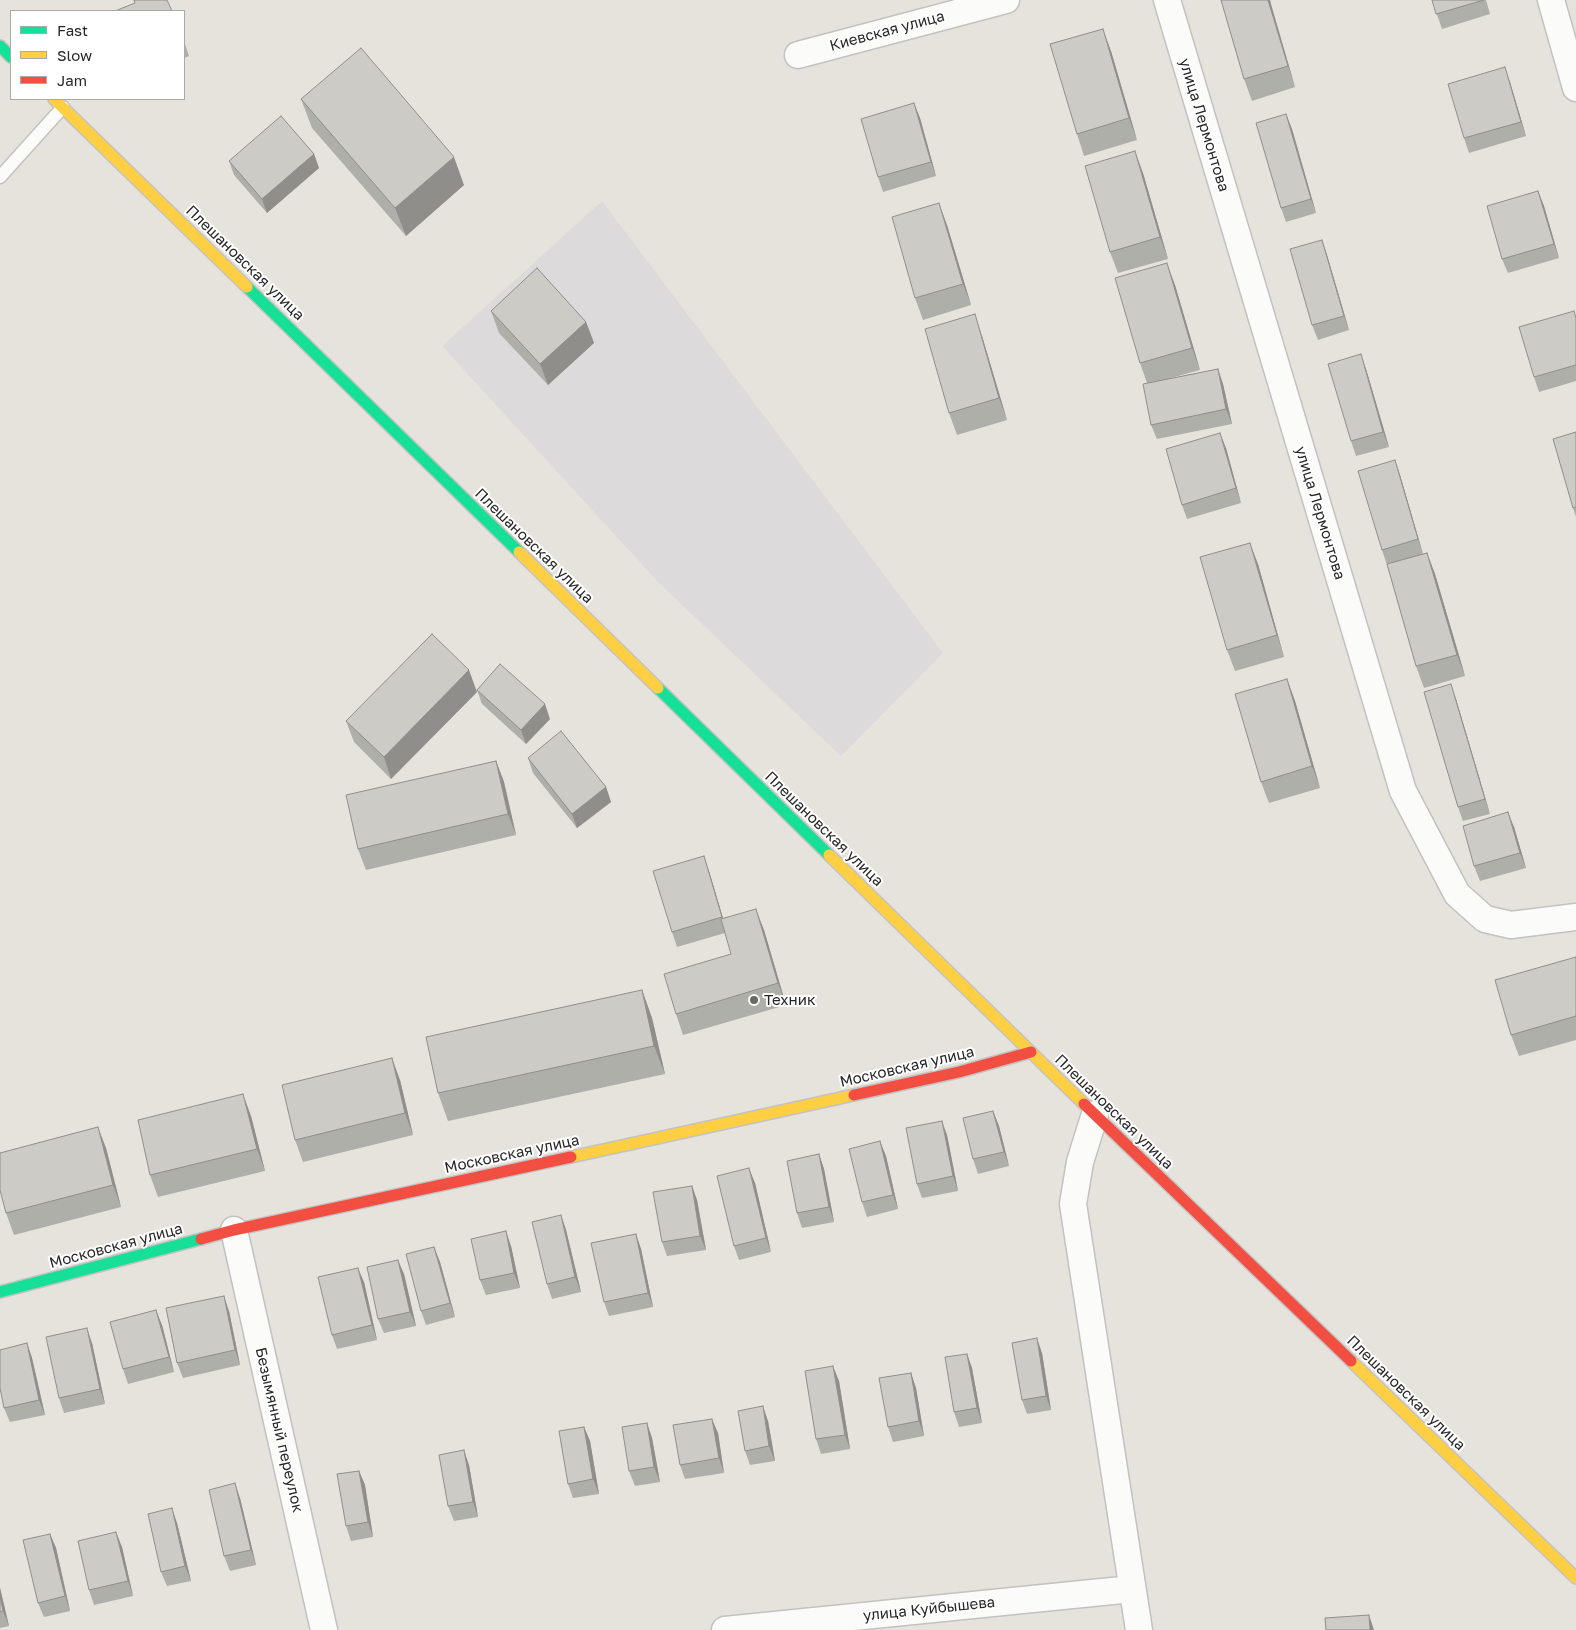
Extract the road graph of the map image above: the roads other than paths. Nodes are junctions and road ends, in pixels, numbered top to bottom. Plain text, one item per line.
1 (1006, 0) edge
2 (1167, 0) edge
3 (1551, 0) edge
4 (0, 46) edge
5 (10, 55) edge
6 (798, 55) dead end
7 (1576, 88) edge
8 (59, 103) edge
9 (0, 177) edge
10 (1576, 917) edge
11 (1031, 1052) junction
12 (1095, 1114) junction
13 (234, 1230) junction
14 (0, 1292) edge
15 (1576, 1578) edge
16 (1132, 1589) junction
17 (324, 1630) edge
18 (725, 1630) edge
19 (1139, 1630) edge

1 - 6 street, Киевская улица
2 - 10 street, улица Лермонтова
3 - 7 street
4 - 5 main road
8 - 9 lane
8 - 11 main road, Плешановская улица
11 - 12 main road, Плешановская улица
11 - 13 main road, Московская улица
12 - 15 main road, Плешановская улица
12 - 16 street
13 - 14 main road, Московская улица
13 - 17 street, Безымянный переулок
16 - 18 street, улица Куйбышева
16 - 19 street

